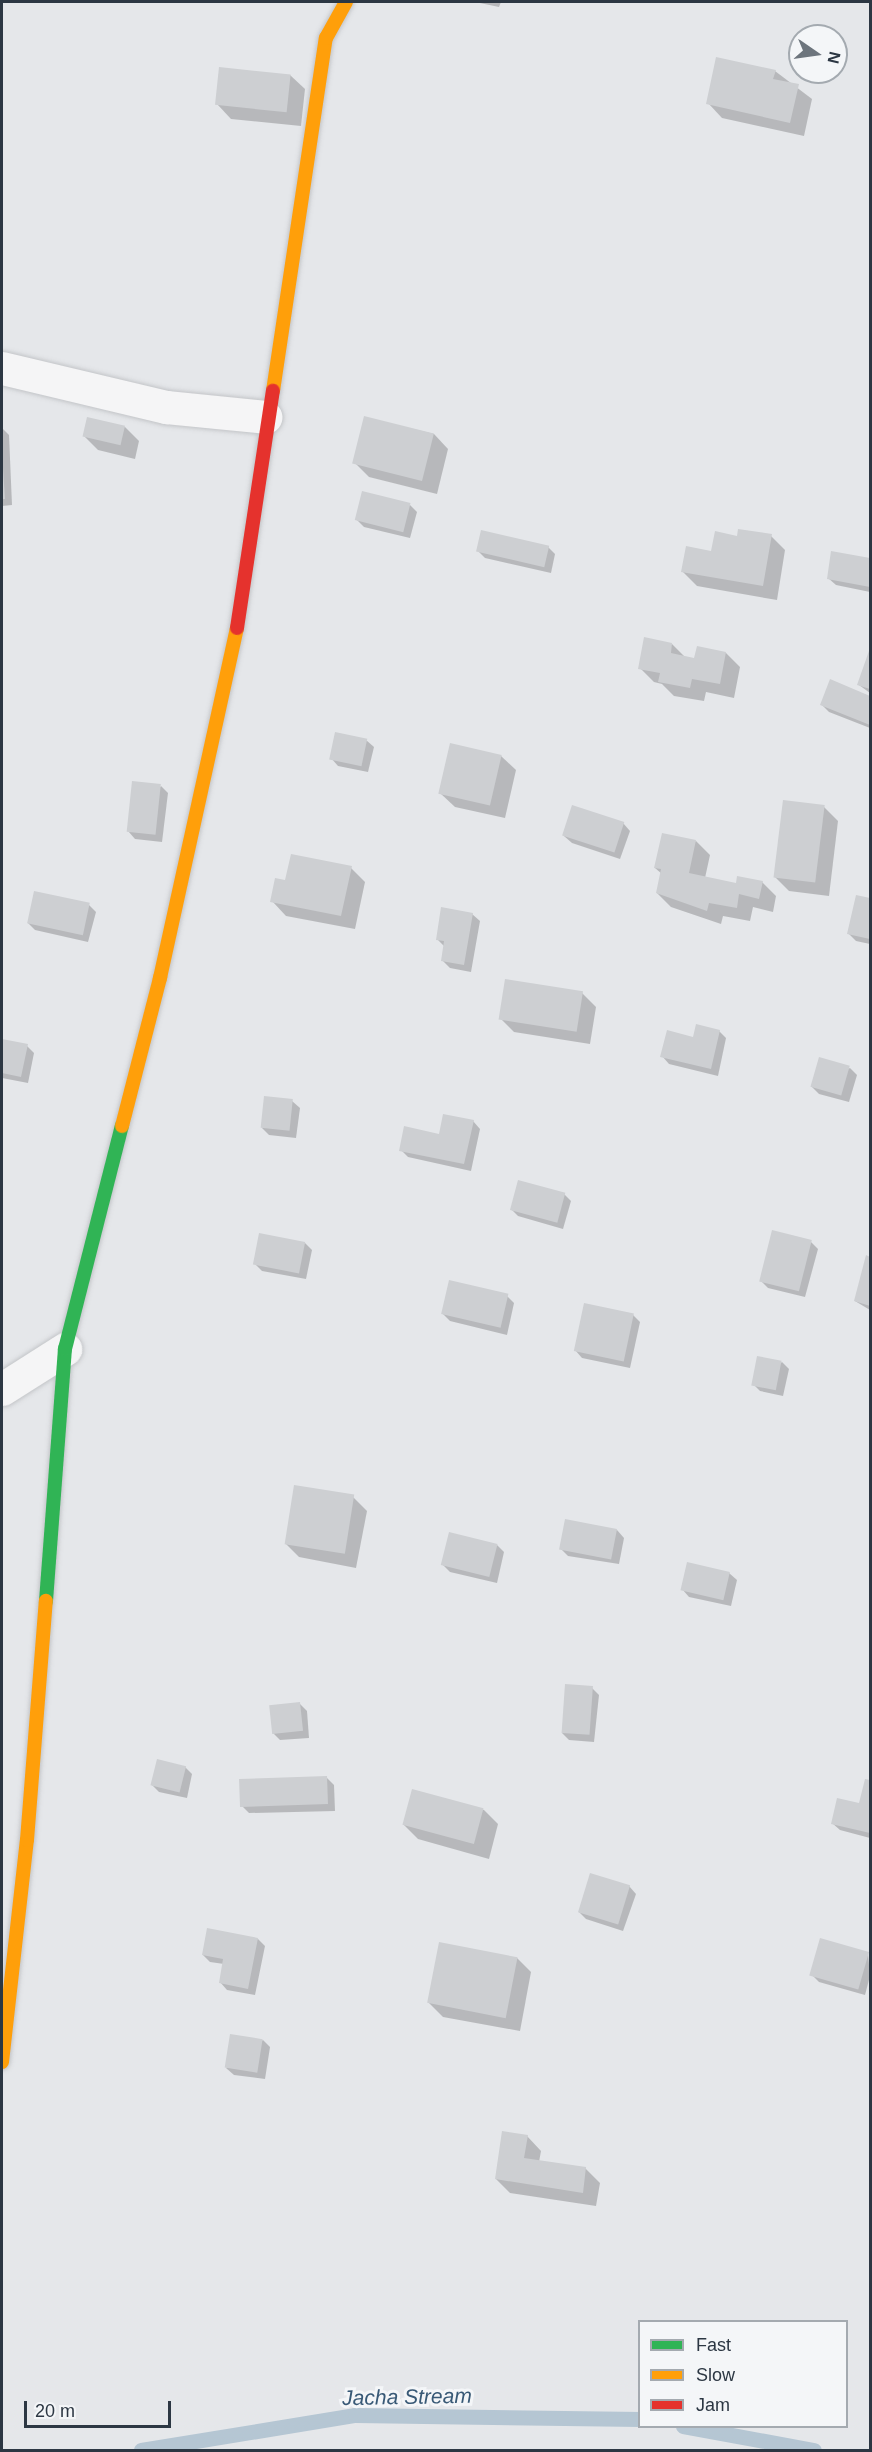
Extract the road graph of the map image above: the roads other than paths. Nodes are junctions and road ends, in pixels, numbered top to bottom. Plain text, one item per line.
1 (346, 2) edge
2 (2, 368) edge
3 (266, 417) junction
4 (65, 1349) junction
5 (2, 1389) edge
6 (2, 2062) edge

1 - 3 street
2 - 3 street
3 - 4 street
4 - 5 street
4 - 6 street

